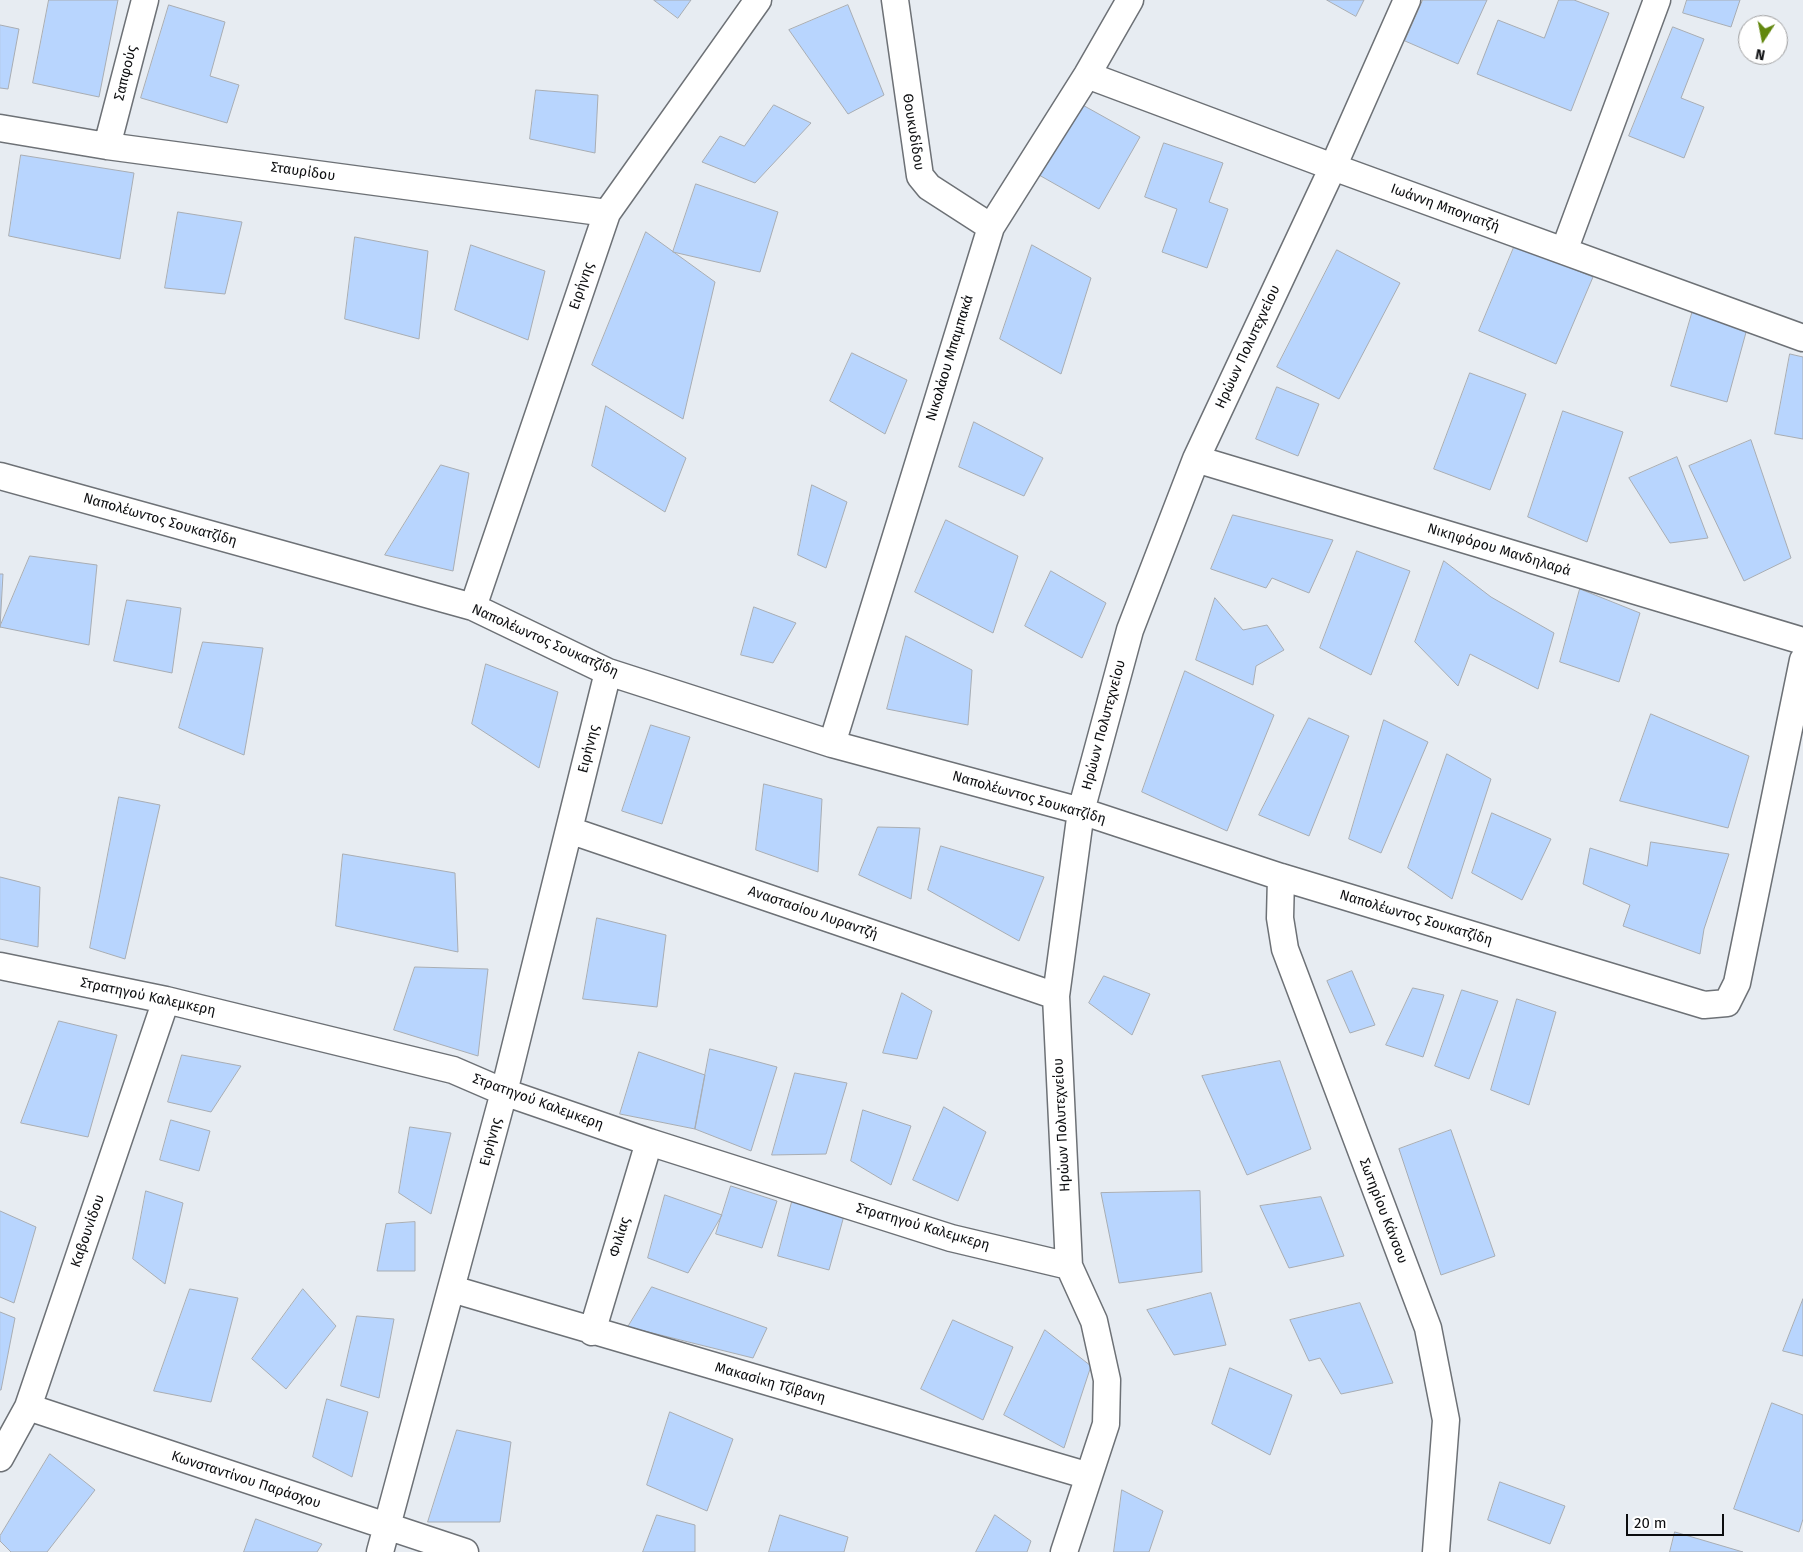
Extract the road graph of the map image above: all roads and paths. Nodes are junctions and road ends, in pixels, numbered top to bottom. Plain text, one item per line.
1 (145, 0) edge
2 (758, 0) edge
3 (895, 0) edge
4 (1130, 0) edge
5 (1407, 0) edge
6 (1657, 0) edge
7 (1087, 75) junction
8 (0, 128) edge
9 (108, 146) junction
10 (1333, 168) junction
11 (607, 214) junction
12 (991, 227) junction
13 (1564, 251) junction
14 (1803, 338) edge
15 (1196, 459) junction
16 (0, 476) edge
17 (472, 607) junction
18 (1803, 640) edge
19 (1803, 660) edge
20 (608, 672) junction
21 (832, 744) junction
22 (1081, 811) junction
23 (569, 830) junction
24 (1281, 877) junction
25 (0, 966) edge
26 (1056, 996) junction
27 (166, 1000) junction
28 (504, 1092) junction
29 (648, 1142) junction
30 (1069, 1266) junction
31 (452, 1289) junction
32 (592, 1332) junction
33 (28, 1406) junction
34 (0, 1458) edge
35 (1089, 1476) junction
36 (388, 1528) junction
37 (380, 1552) edge
38 (465, 1552) edge
39 (1064, 1552) edge
40 (1436, 1552) edge

1 - 9 street, Σαπφούς
2 - 11 street, Ειρήνης
3 - 12 street, Θουκυδίδου
4 - 7 street, Νικολάου Μπαμπακά
5 - 10 street, Ηρώων Πολυτεχνείου
6 - 13 street
7 - 10 street, Ιωάννη Μπογιατζή
7 - 12 street, Νικολάου Μπαμπακά
8 - 9 street, Σταυρίδου
9 - 11 street, Σταυρίδου
10 - 13 street, Ιωάννη Μπογιατζή
10 - 15 street, Ηρώων Πολυτεχνείου
11 - 17 street, Ειρήνης
12 - 21 street, Νικολάου Μπαμπακά
13 - 14 street, Ιωάννη Μπογιατζή
15 - 18 street, Νικηφόρου Μανδηλαρά
15 - 22 street, Ηρώων Πολυτεχνείου
16 - 17 street, Ναπολέωντος Σουκατζίδη
17 - 20 street, Ναπολέωντος Σουκατζίδη
19 - 24 street, Ναπολέωντος Σουκατζίδη
20 - 21 street, Ναπολέωντος Σουκατζίδη
20 - 23 street, Ειρήνης
21 - 22 street, Ναπολέωντος Σουκατζίδη
22 - 24 street, Ναπολέωντος Σουκατζίδη
22 - 26 street, Ηρώων Πολυτεχνείου
23 - 26 street, Αναστασίου Λυραντζή
23 - 28 street, Ειρήνης
24 - 40 street, Σωτηρίου Κάνσου
25 - 27 street, Στρατηγού Καλεμκερη
26 - 30 street, Ηρώων Πολυτεχνείου
27 - 28 street, Στρατηγού Καλεμκερη
27 - 33 street, Καβουνίδου
28 - 29 street, Στρατηγού Καλεμκερη
28 - 31 street, Ειρήνης
29 - 30 street, Στρατηγού Καλεμκερη
29 - 32 street, Φιλίας
30 - 35 street, Ηρώων Πολυτεχνείου
31 - 32 street, Μακασίκη Τζίβανη
31 - 36 street, Ειρήνης
32 - 35 street, Μακασίκη Τζίβανη
33 - 34 street, Καβουνίδου
33 - 36 street, Κωνσταντίνου Παράσχου
35 - 39 street, Ηρώων Πολυτεχνείου
36 - 37 street, Ειρήνης
36 - 38 street, Κωνσταντίνου Παράσχου

